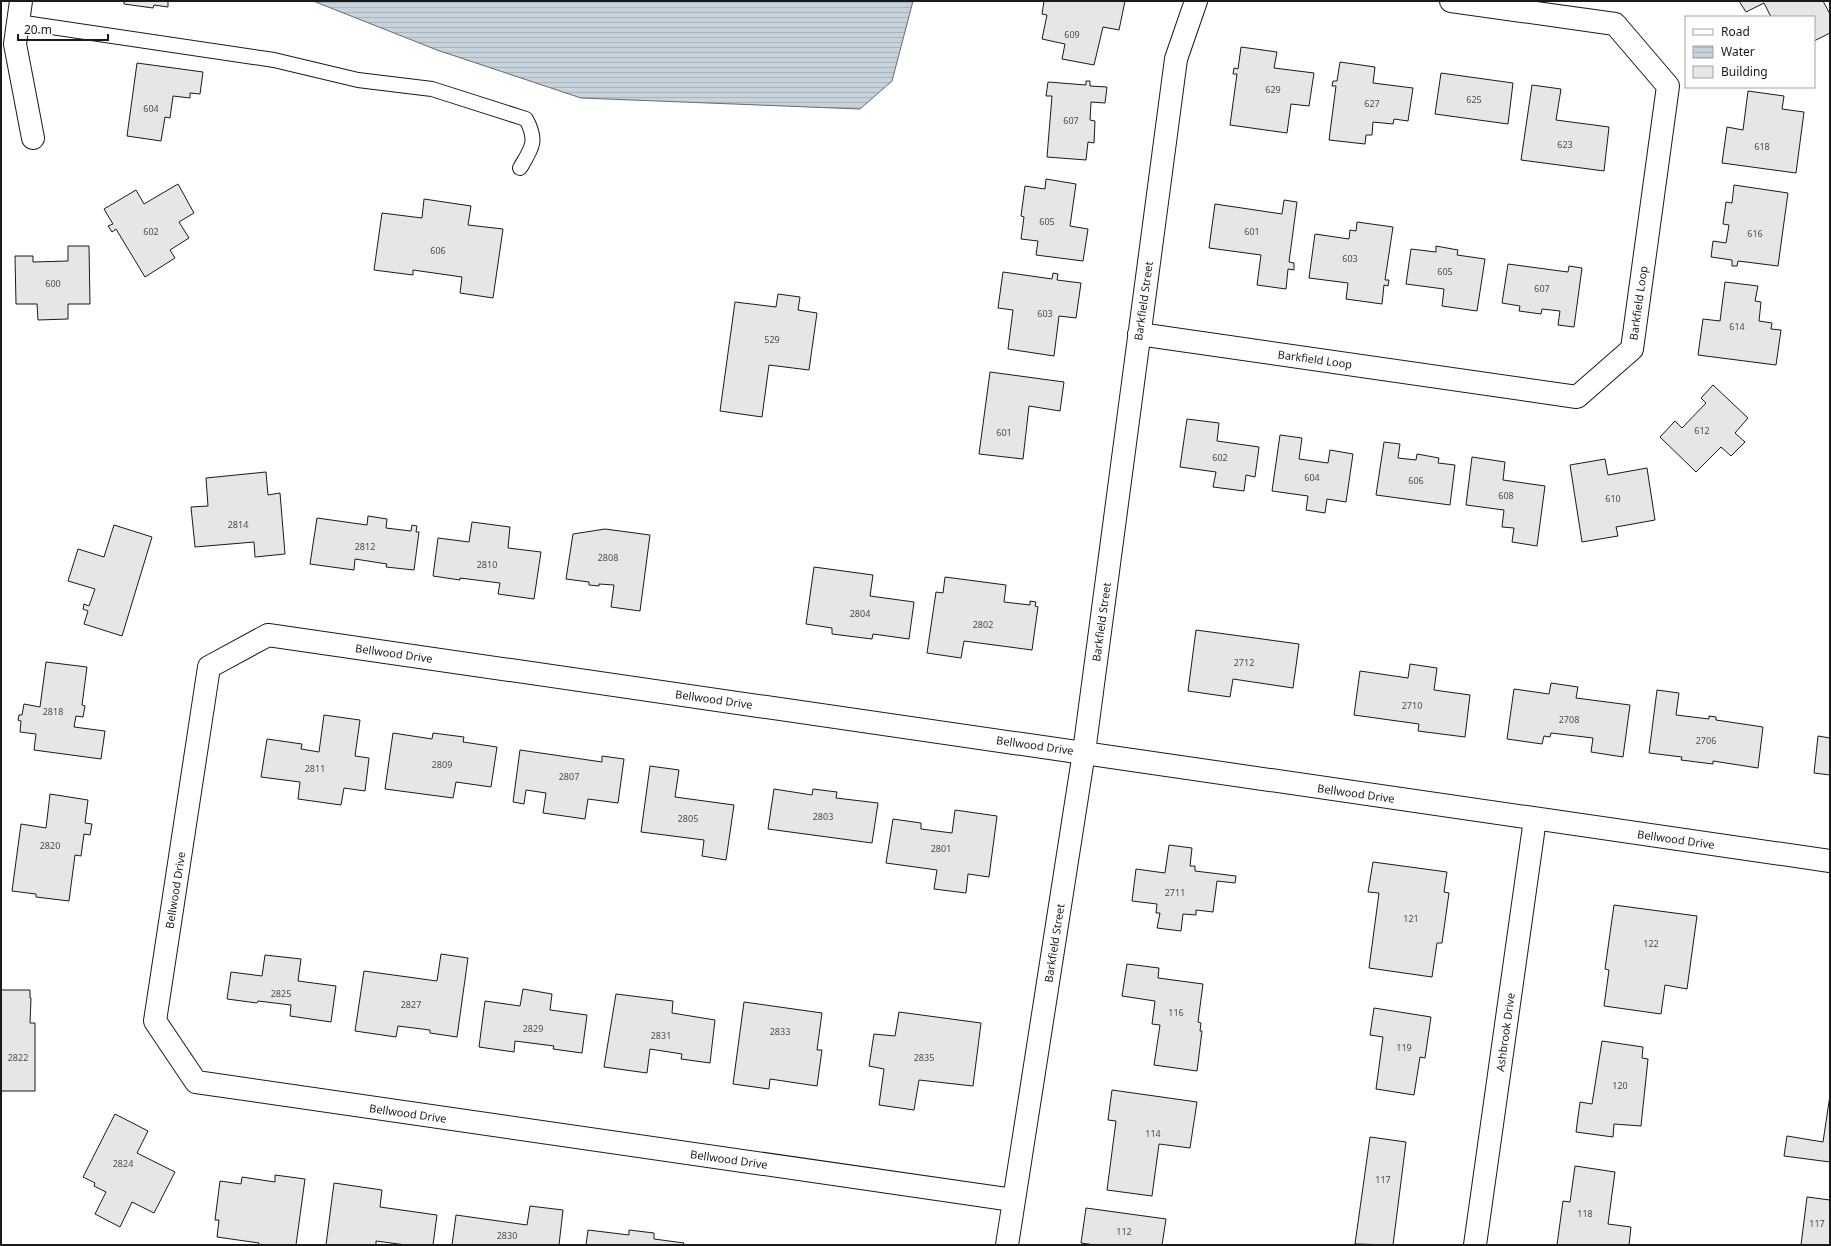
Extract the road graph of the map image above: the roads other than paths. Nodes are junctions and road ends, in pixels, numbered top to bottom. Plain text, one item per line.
1 (1196, 1) edge
2 (1451, 1) edge
3 (20, 11) edge
4 (33, 138) dead end
5 (520, 168) dead end
6 (1139, 334) junction
7 (1084, 752) junction
8 (1535, 819) junction
9 (1830, 861) edge
10 (1013, 1200) junction
11 (1007, 1245) edge
12 (1475, 1245) edge

1 - 6 street, Barkfield Street
2 - 6 street, Barkfield Loop
3 - 4 street
3 - 5 lane
6 - 7 street, Barkfield Street
7 - 8 street, Bellwood Drive
7 - 10 street, Barkfield Street
7 - 10 street, Bellwood Drive
8 - 9 street, Bellwood Drive
8 - 12 street, Ashbrook Drive
10 - 11 street, Barkfield Street

